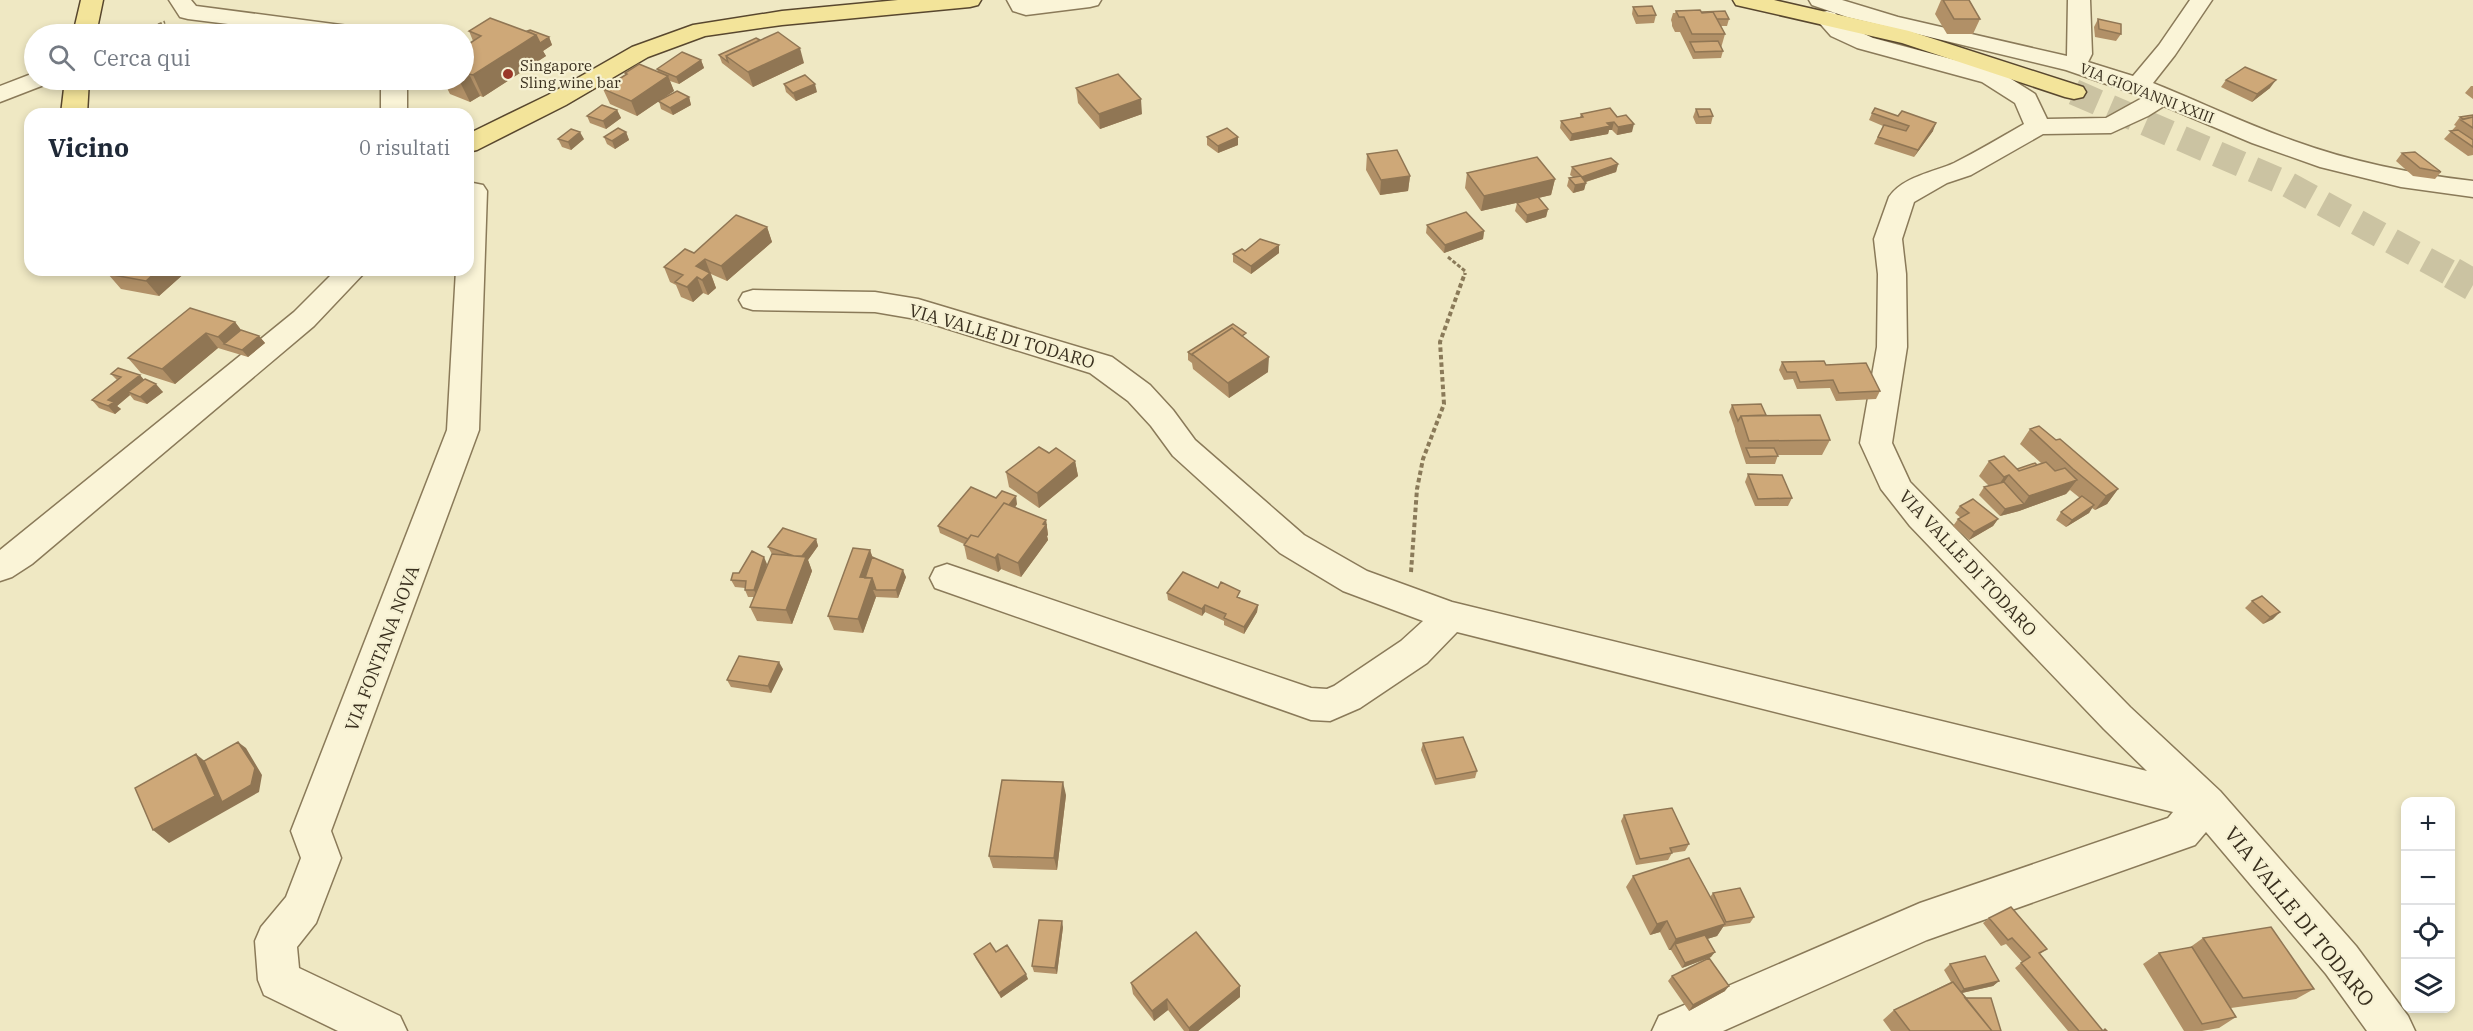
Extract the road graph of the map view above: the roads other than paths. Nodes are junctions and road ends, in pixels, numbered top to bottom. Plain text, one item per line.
1 (92, 0) edge
2 (220, 0) edge
3 (970, 0) edge
4 (1018, 0) edge
5 (1090, 0) edge
6 (1744, 0) edge
7 (2079, 0) edge
8 (2201, 0) edge
9 (184, 6) edge
10 (1823, 9) edge
11 (87, 24) edge
12 (289, 24) edge
13 (2074, 65) junction
14 (24, 84) edge
15 (2138, 86) junction
16 (76, 90) edge
17 (395, 90) edge
18 (2074, 92) tunnel mouth
19 (0, 95) edge
20 (2162, 96) junction
21 (75, 108) edge
22 (394, 108) edge
23 (2038, 127) junction
24 (474, 141) edge
25 (2473, 189) edge
26 (347, 276) edge
27 (470, 276) edge
28 (753, 300) dead end
29 (0, 567) edge
30 (947, 578) dead end
31 (1450, 616) junction
32 (2206, 803) junction
33 (385, 1031) edge
34 (1674, 1031) edge
35 (2393, 1031) edge

1 - 11 main road
2 - 9 street
3 - 24 main road
4 - 5 street
6 - 10 main road, VIA GIOVANNI XXIII
7 - 13 street
8 - 15 street
9 - 12 street
10 - 13 street, VIA GIOVANNI XXIII
10 - 18 main road, VIA GIOVANNI XXIII
10 - 23 street
13 - 15 street, VIA GIOVANNI XXIII
14 - 19 street
15 - 20 street, VIA GIOVANNI XXIII
16 - 21 main road
17 - 22 street
20 - 23 street
20 - 25 street, VIA GIOVANNI XXIII
23 - 32 street, VIA VALLE DI TODARO
26 - 29 street
27 - 33 street, VIA FONTANA NOVA
28 - 31 street, VIA VALLE DI TODARO
30 - 31 street
31 - 32 street, VIA VALLE DI TODARO
32 - 34 street
32 - 35 street, VIA VALLE DI TODARO

